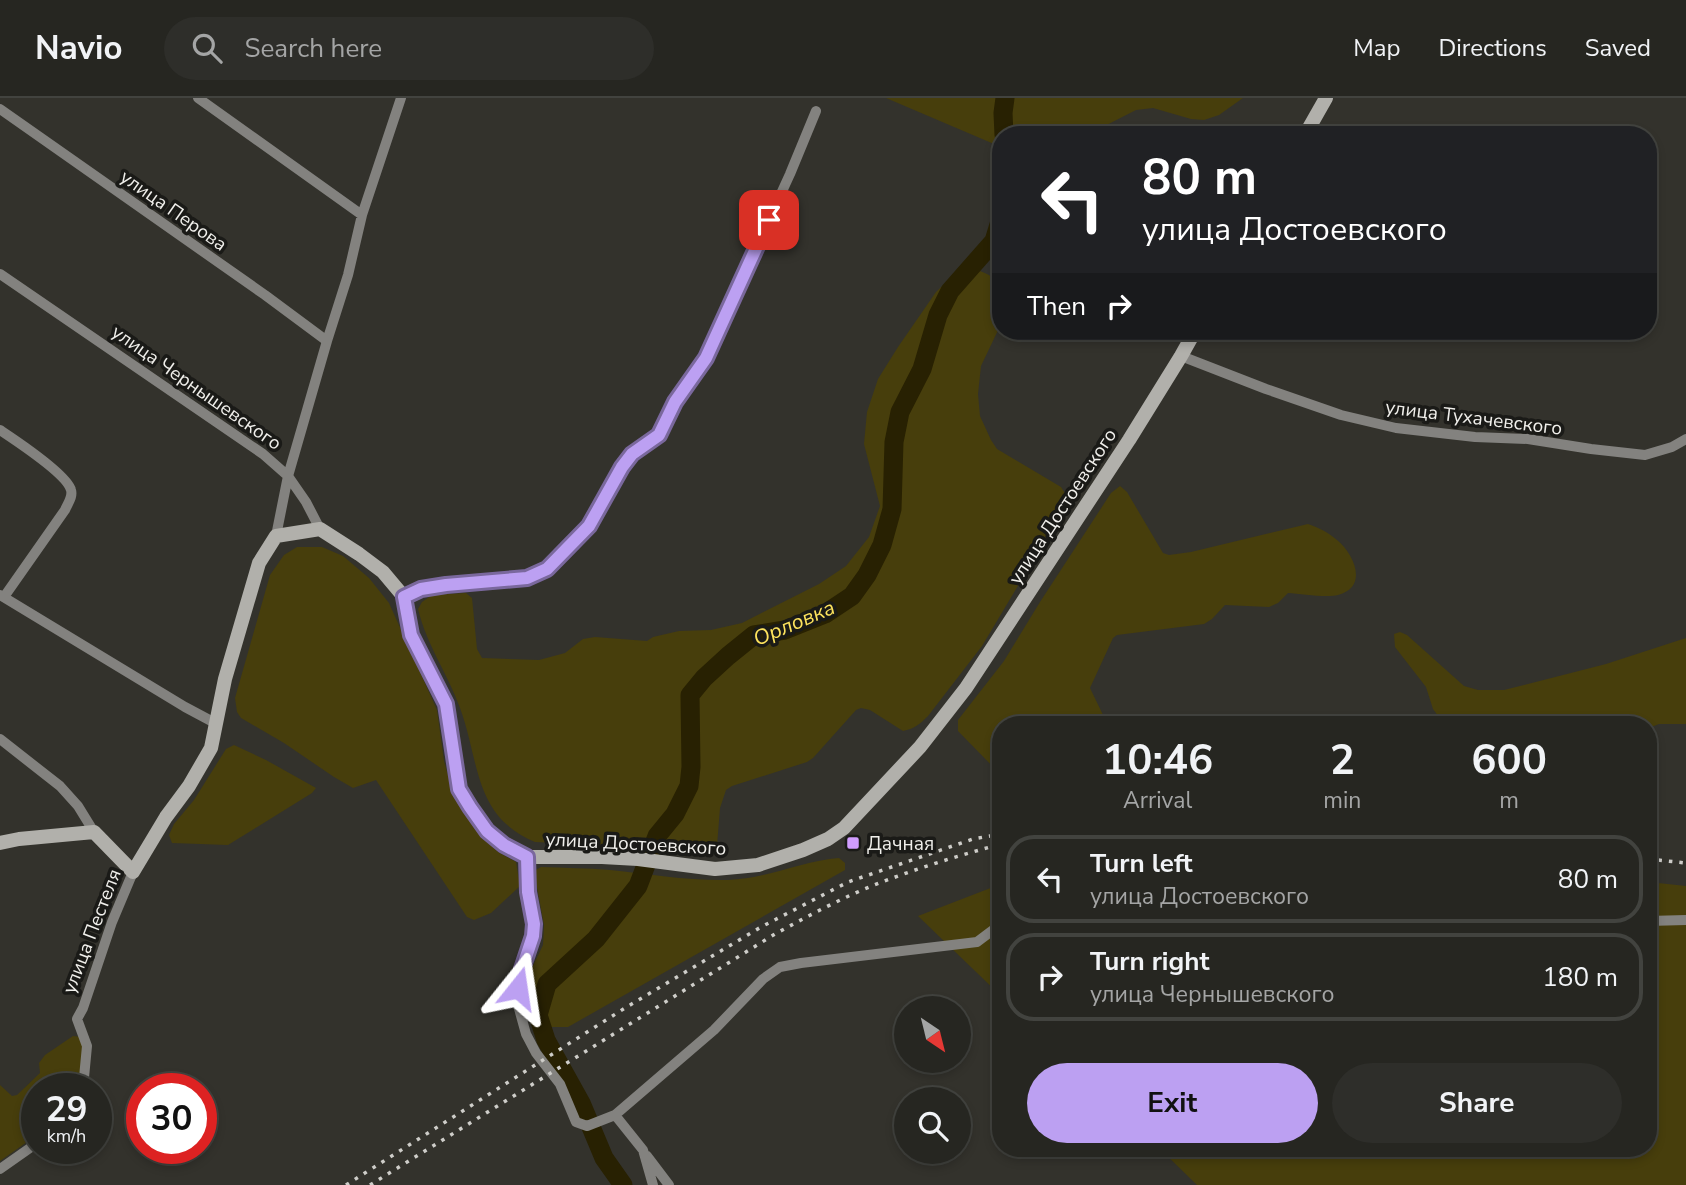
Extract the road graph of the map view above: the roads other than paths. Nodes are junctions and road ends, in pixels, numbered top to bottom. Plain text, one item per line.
1 (198, 98) edge
2 (401, 98) edge
3 (1326, 98) edge
4 (0, 108) edge
5 (816, 111) dead end
6 (1311, 126) edge
7 (362, 215) junction
8 (0, 274) edge
9 (1190, 340) edge
10 (327, 341) junction
11 (1181, 356) junction
12 (0, 430) edge
13 (1686, 439) edge
14 (288, 476) junction
15 (320, 529) junction
16 (276, 536) junction
17 (2, 596) edge
18 (404, 597) junction
19 (215, 723) junction
20 (0, 739) edge
21 (94, 832) junction
22 (0, 843) edge
23 (527, 857) junction
24 (133, 872) junction
25 (1686, 920) edge
26 (1657, 921) edge
27 (992, 931) edge
28 (84, 1073) edge
29 (615, 1115) junction
30 (643, 1150) junction
31 (21, 1154) edge
32 (0, 1169) edge
33 (653, 1185) edge
34 (669, 1185) edge

1 - 7 street
2 - 7 street
3 - 6 main road
4 - 10 street, улица Перова
5 - 18 street
7 - 10 street
8 - 14 street, улица Чернышевского
9 - 11 main road, улица Достоевского
10 - 14 street
11 - 13 street, улица Тухачевского
11 - 23 main road, улица Достоевского
12 - 17 street
14 - 15 street, улица Чернышевского
14 - 16 street
15 - 16 main road
15 - 18 main road, улица Чернышевского
16 - 19 main road, улица Пестеля
17 - 19 street
18 - 23 main road, улица Достоевского
19 - 24 main road, улица Пестеля
20 - 21 street
21 - 22 main road
21 - 24 main road
23 - 29 street
24 - 28 street, улица Пестеля
25 - 26 street
27 - 29 street
29 - 30 street
30 - 33 street
30 - 34 street
31 - 32 street

